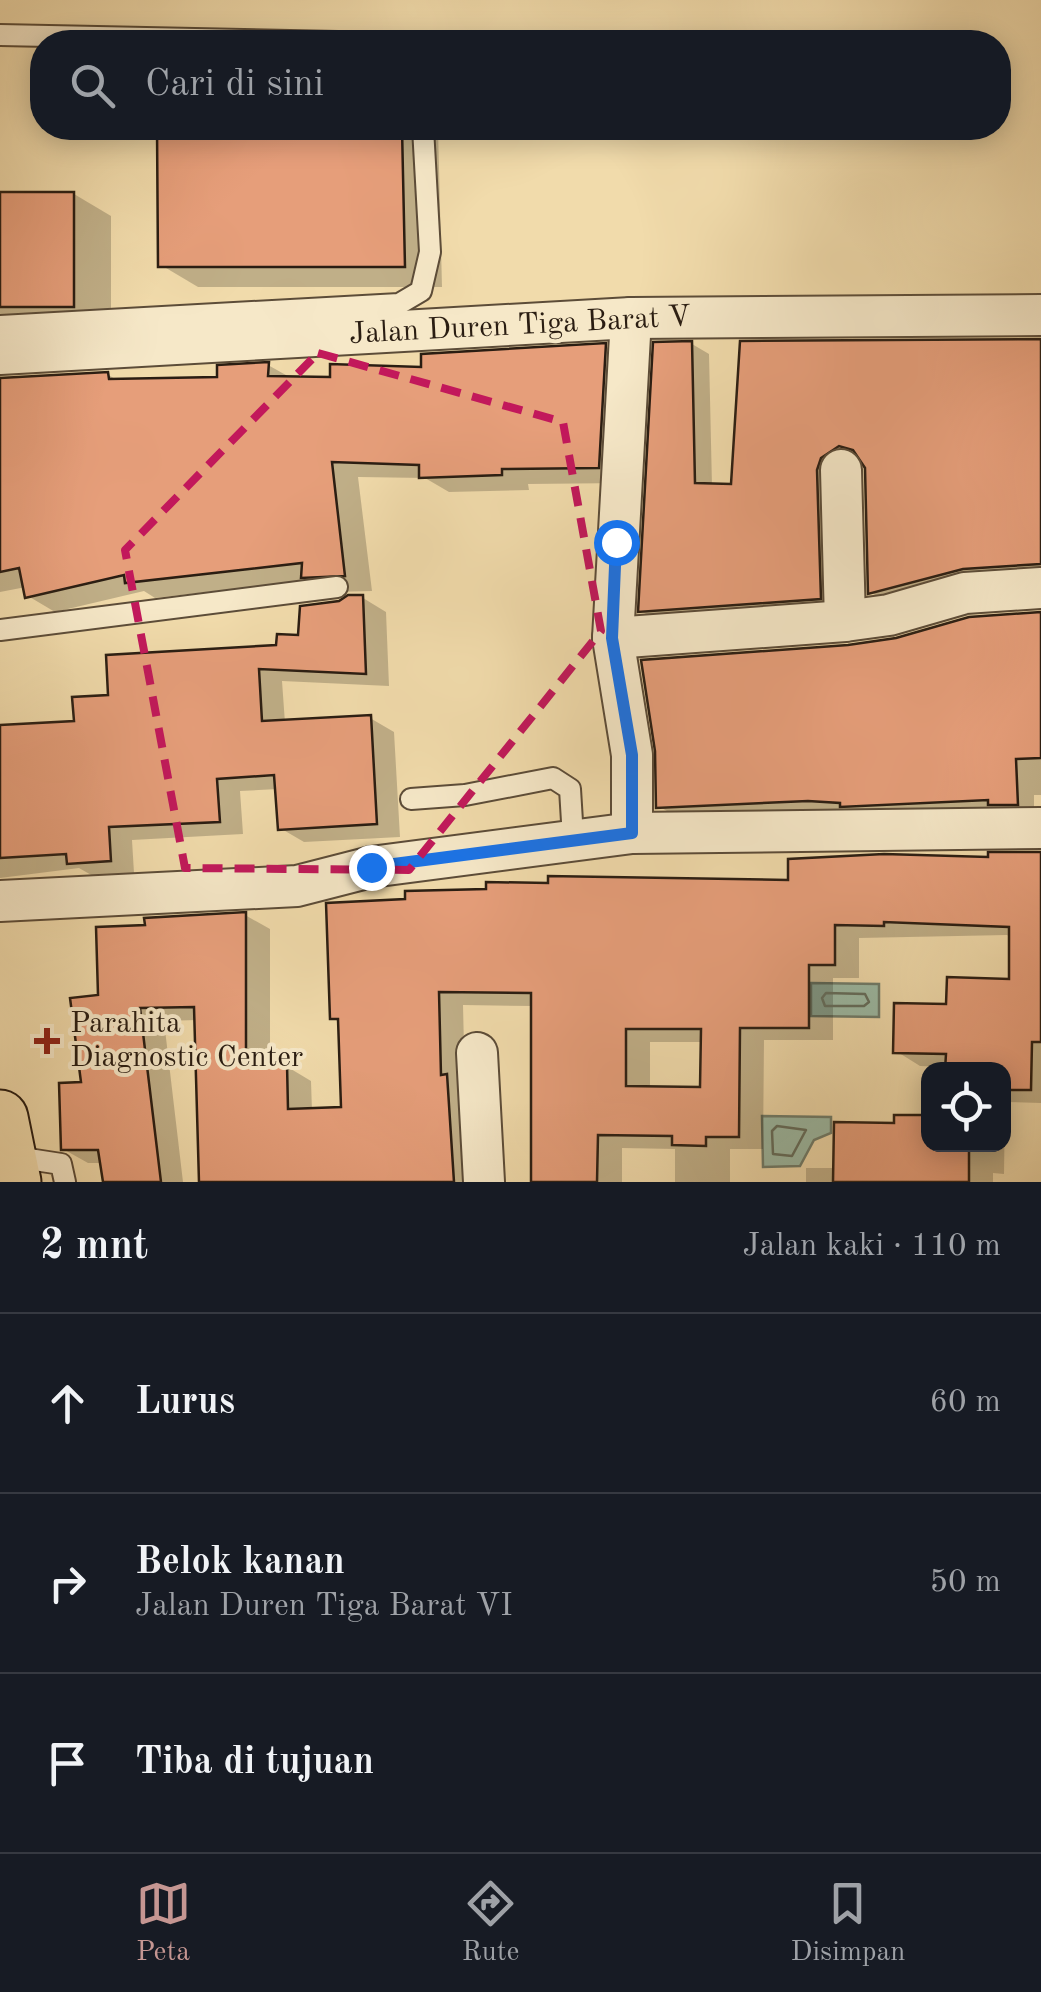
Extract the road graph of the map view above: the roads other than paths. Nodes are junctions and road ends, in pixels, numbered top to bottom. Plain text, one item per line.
1 (0, 36) edge
2 (30, 37) edge
3 (423, 140) edge
4 (1041, 315) edge
5 (631, 318) junction
6 (0, 326) edge
7 (0, 354) edge
8 (841, 470) dead end
9 (336, 586) dead end
10 (1041, 588) edge
11 (844, 621) junction
12 (0, 630) edge
13 (612, 638) junction
14 (411, 799) dead end
15 (1041, 828) edge
16 (632, 833) junction
17 (573, 838) junction
18 (0, 901) edge
19 (476, 1053) dead end
20 (7, 1152) edge
21 (65, 1182) edge
22 (484, 1182) edge

1 - 2 lane
3 - 6 lane
4 - 5 street, Jalan Duren Tiga Barat V
5 - 7 street, Jalan Duren Tiga Barat V
5 - 13 street
8 - 11 street
9 - 12 lane
10 - 11 street
11 - 13 street
13 - 16 street
14 - 17 lane
15 - 16 street
16 - 17 street
17 - 18 street
19 - 22 street
20 - 21 lane

